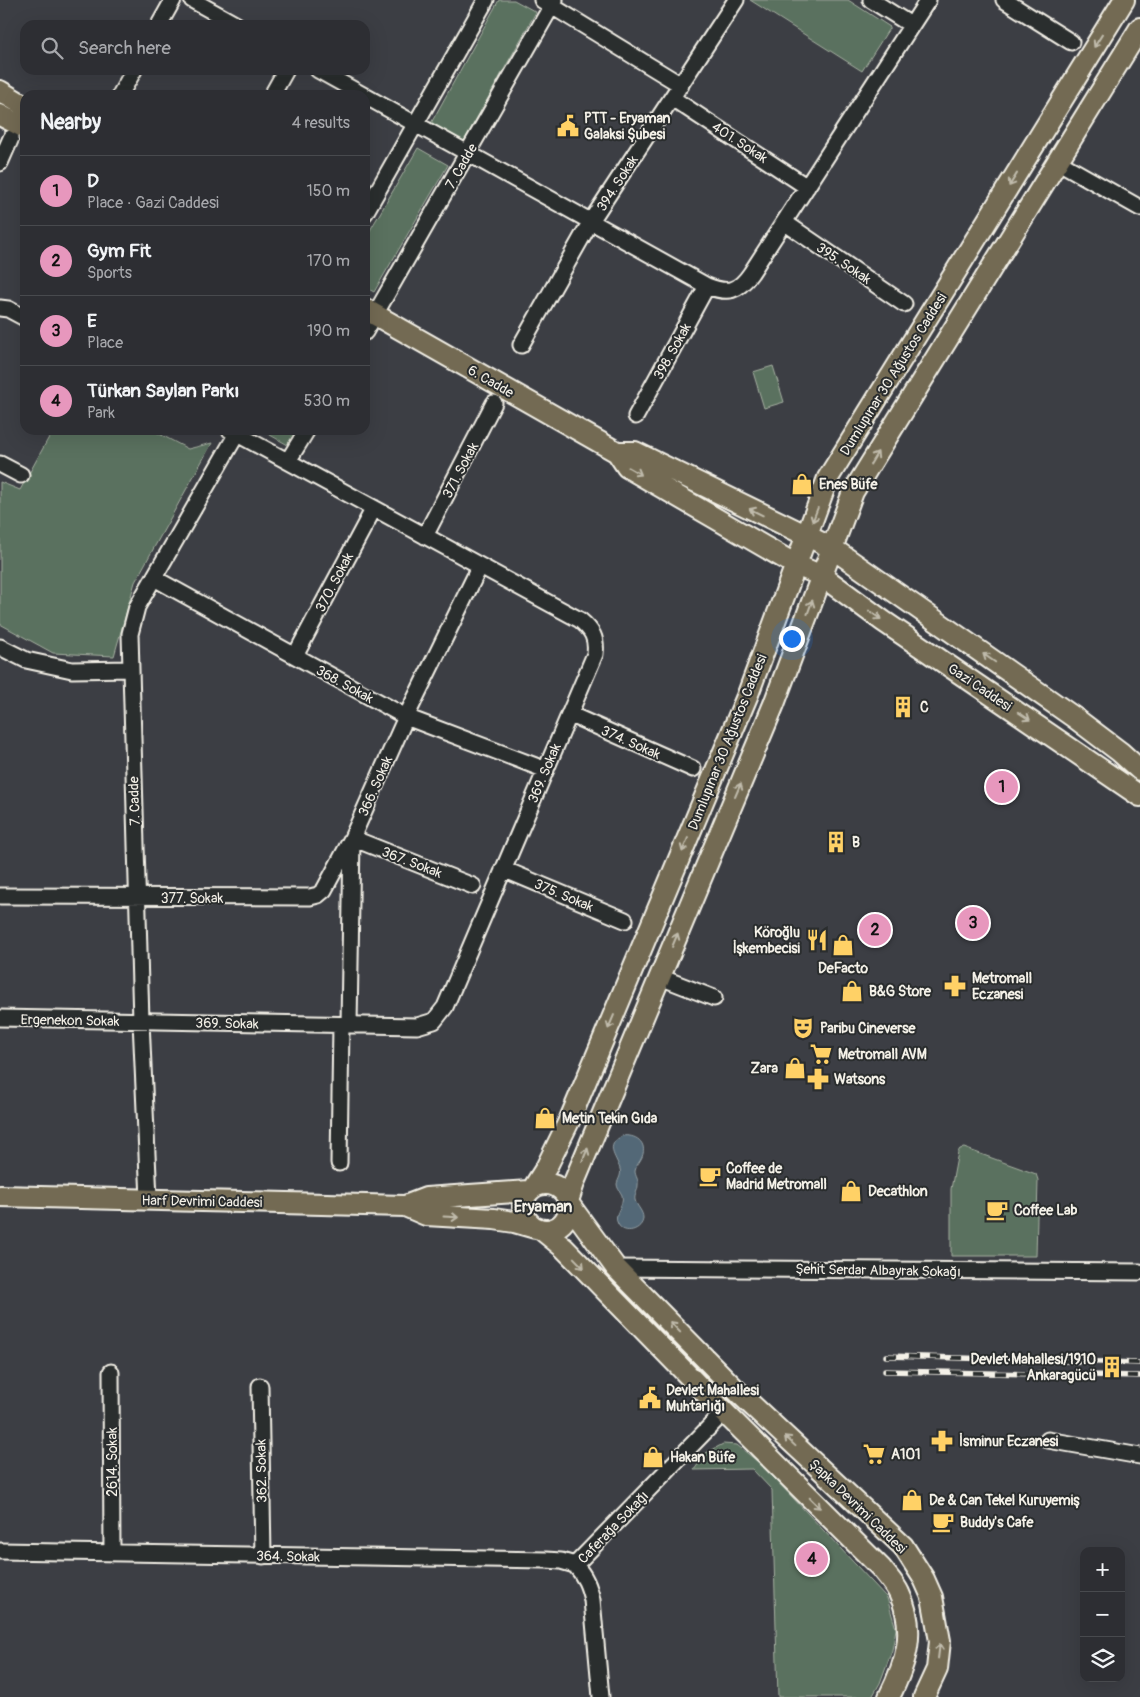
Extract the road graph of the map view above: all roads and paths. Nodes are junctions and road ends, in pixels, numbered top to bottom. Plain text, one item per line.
1 (173, 0) edge
2 (192, 0) edge
3 (486, 0) edge
4 (736, 0) edge
5 (870, 0) edge
6 (928, 0) edge
7 (1004, 0) edge
8 (1124, 0) edge
9 (550, 2) edge
10 (162, 20) edge
11 (228, 20) edge
12 (911, 25) junction
13 (1140, 28) edge
14 (1071, 42) dead end
15 (131, 75) edge
16 (283, 75) edge
17 (327, 75) edge
18 (681, 85) junction
19 (123, 90) edge
20 (275, 90) edge
21 (355, 90) edge
22 (0, 91) edge
23 (370, 98) edge
24 (672, 98) junction
25 (20, 103) edge
26 (0, 115) edge
27 (416, 124) junction
28 (18, 133) edge
29 (469, 153) junction
30 (1057, 161) junction
31 (0, 163) edge
32 (807, 187) junction
33 (370, 204) edge
34 (1140, 208) edge
35 (591, 221) junction
36 (784, 222) junction
37 (707, 286) junction
38 (904, 304) dead end
39 (0, 308) edge
40 (20, 315) edge
41 (370, 316) edge
42 (370, 320) edge
43 (521, 346) dead end
44 (494, 403) dead end
45 (636, 416) dead end
46 (233, 435) edge
47 (242, 435) edge
48 (304, 435) edge
49 (617, 452) junction
50 (288, 461) junction
51 (0, 464) edge
52 (21, 475) dead end
53 (374, 508) junction
54 (425, 536) junction
55 (806, 537) junction
56 (832, 548) junction
57 (796, 565) junction
58 (480, 566) junction
59 (822, 576) junction
60 (154, 578) junction
61 (0, 647) edge
62 (295, 656) junction
63 (130, 669) junction
64 (569, 714) junction
65 (406, 717) junction
66 (1099, 736) junction
67 (1084, 757) junction
68 (1139, 768) edge
69 (693, 769) dead end
70 (546, 770) junction
71 (1140, 796) edge
72 (352, 838) junction
73 (503, 870) junction
74 (473, 886) dead end
75 (0, 896) edge
76 (137, 898) junction
77 (625, 920) dead end
78 (660, 977) junction
79 (714, 998) dead end
80 (0, 1018) edge
81 (140, 1021) junction
82 (345, 1025) junction
83 (339, 1163) dead end
84 (532, 1189) junction
85 (0, 1196) edge
86 (149, 1199) junction
87 (568, 1203) junction
88 (405, 1206) junction
89 (539, 1229) junction
90 (616, 1268) junction
91 (1140, 1272) edge
92 (111, 1372) dead end
93 (260, 1386) dead end
94 (740, 1394) junction
95 (724, 1412) junction
96 (1048, 1440) dead end
97 (1140, 1456) edge
98 (0, 1551) edge
99 (112, 1553) junction
100 (263, 1556) junction
101 (575, 1565) junction
102 (601, 1697) edge
103 (889, 1697) edge
104 (924, 1697) edge

1 - 10 street
2 - 11 street
3 - 27 street
4 - 18 street, 394. Sokak
5 - 12 street
6 - 12 street
7 - 14 street
8 -> 55 main road, Dumlupınar 30 Ağustos Caddesi
9 - 18 street
9 - 29 street, 7. Cadde
12 - 32 street
13 - 30 main road, Dumlupınar 30 Ağustos Caddesi
15 - 19 street
16 - 20 street
17 - 21 street
18 - 24 street, 394. Sokak
22 - 25 main road
23 - 27 street
24 - 32 street, 401. Sokak
24 - 35 street, 394. Sokak
26 - 28 main road
27 - 29 street
27 - 33 street
28 - 31 street
29 - 35 street
29 - 41 street, 7. Cadde
30 - 34 street
56 -> 30 main road, Dumlupınar 30 Ağustos Caddesi
32 - 36 street
35 - 37 street
35 - 43 street, 394. Sokak
36 - 37 street
36 - 38 street, 395. Sokak
37 - 45 street, 398. Sokak
39 - 40 street
42 - 49 main road, 6. Cadde
44 - 54 street, 371. Sokak
46 - 60 street, 7. Cadde
47 - 50 street, 369. Sokak
48 - 50 street
55 -> 49 main road, 6. Cadde
49 -> 57 main road, 6. Cadde
50 - 53 street, 369. Sokak
51 - 52 street
53 - 54 street, 369. Sokak
53 - 62 street, 370. Sokak
54 - 58 street, 369. Sokak
55 - 56 main road, 6. Cadde
55 - 57 main road, Dumlupınar 30 Ağustos Caddesi
56 - 59 main road, Dumlupınar 30 Ağustos Caddesi
66 -> 56 main road, Gazi Caddesi
57 - 59 main road, 6. Cadde
57 -> 84 main road, Dumlupınar 30 Ağustos Caddesi
58 - 64 street, 369. Sokak
58 - 65 street, 366. Sokak
59 -> 67 main road, Gazi Caddesi
78 -> 59 main road, Dumlupınar 30 Ağustos Caddesi
60 - 62 street, 368. Sokak
60 - 63 street, 7. Cadde
61 - 63 street
62 - 65 street, 368. Sokak
63 - 76 street, 7. Cadde
64 - 69 street, 374. Sokak
64 - 70 street, 369. Sokak
65 - 70 street, 368. Sokak
65 - 72 street, 366. Sokak
66 - 67 main road
66 - 68 main road, Gazi Caddesi
67 - 71 main road, Gazi Caddesi
70 - 73 street, 369. Sokak
72 - 74 street, 367. Sokak
72 - 76 street, 377. Sokak
72 - 82 street, 366. Sokak
73 - 77 street, 375. Sokak
73 - 82 street, 369. Sokak
75 - 76 street, 377. Sokak
76 - 81 street, 7. Cadde
78 - 79 street
87 -> 78 main road, Dumlupınar 30 Ağustos Caddesi
80 - 81 street, Ergenekon Sokak
81 - 82 street, 369. Sokak
81 - 86 street, 7. Cadde
82 - 83 street, 366. Sokak
84 - 87 main road
84 - 88 main road, Harf Devrimi Caddesi
84 - 89 main road
85 - 86 main road, Harf Devrimi Caddesi
86 - 88 main road, Harf Devrimi Caddesi
87 - 89 main road
87 - 90 main road, Şapka Devrimi Caddesi
88 -> 89 main road, Harf Devrimi Caddesi
89 -> 95 main road, Şapka Devrimi Caddesi
90 - 91 street, Şehit Serdar Albayrak Sokağı
94 -> 90 main road, Şapka Devrimi Caddesi
92 - 99 street, 2614. Sokak
93 - 100 street, 362. Sokak
94 - 95 main road
104 -> 94 main road, Şapka Devrimi Caddesi
95 - 101 street, Caferağa Sokağı
95 -> 103 main road, Şapka Devrimi Caddesi
96 - 97 street
98 - 99 street, 364. Sokak
99 - 100 street, 364. Sokak
100 - 101 street, 364. Sokak
101 - 102 street, Caferağa Sokağı

